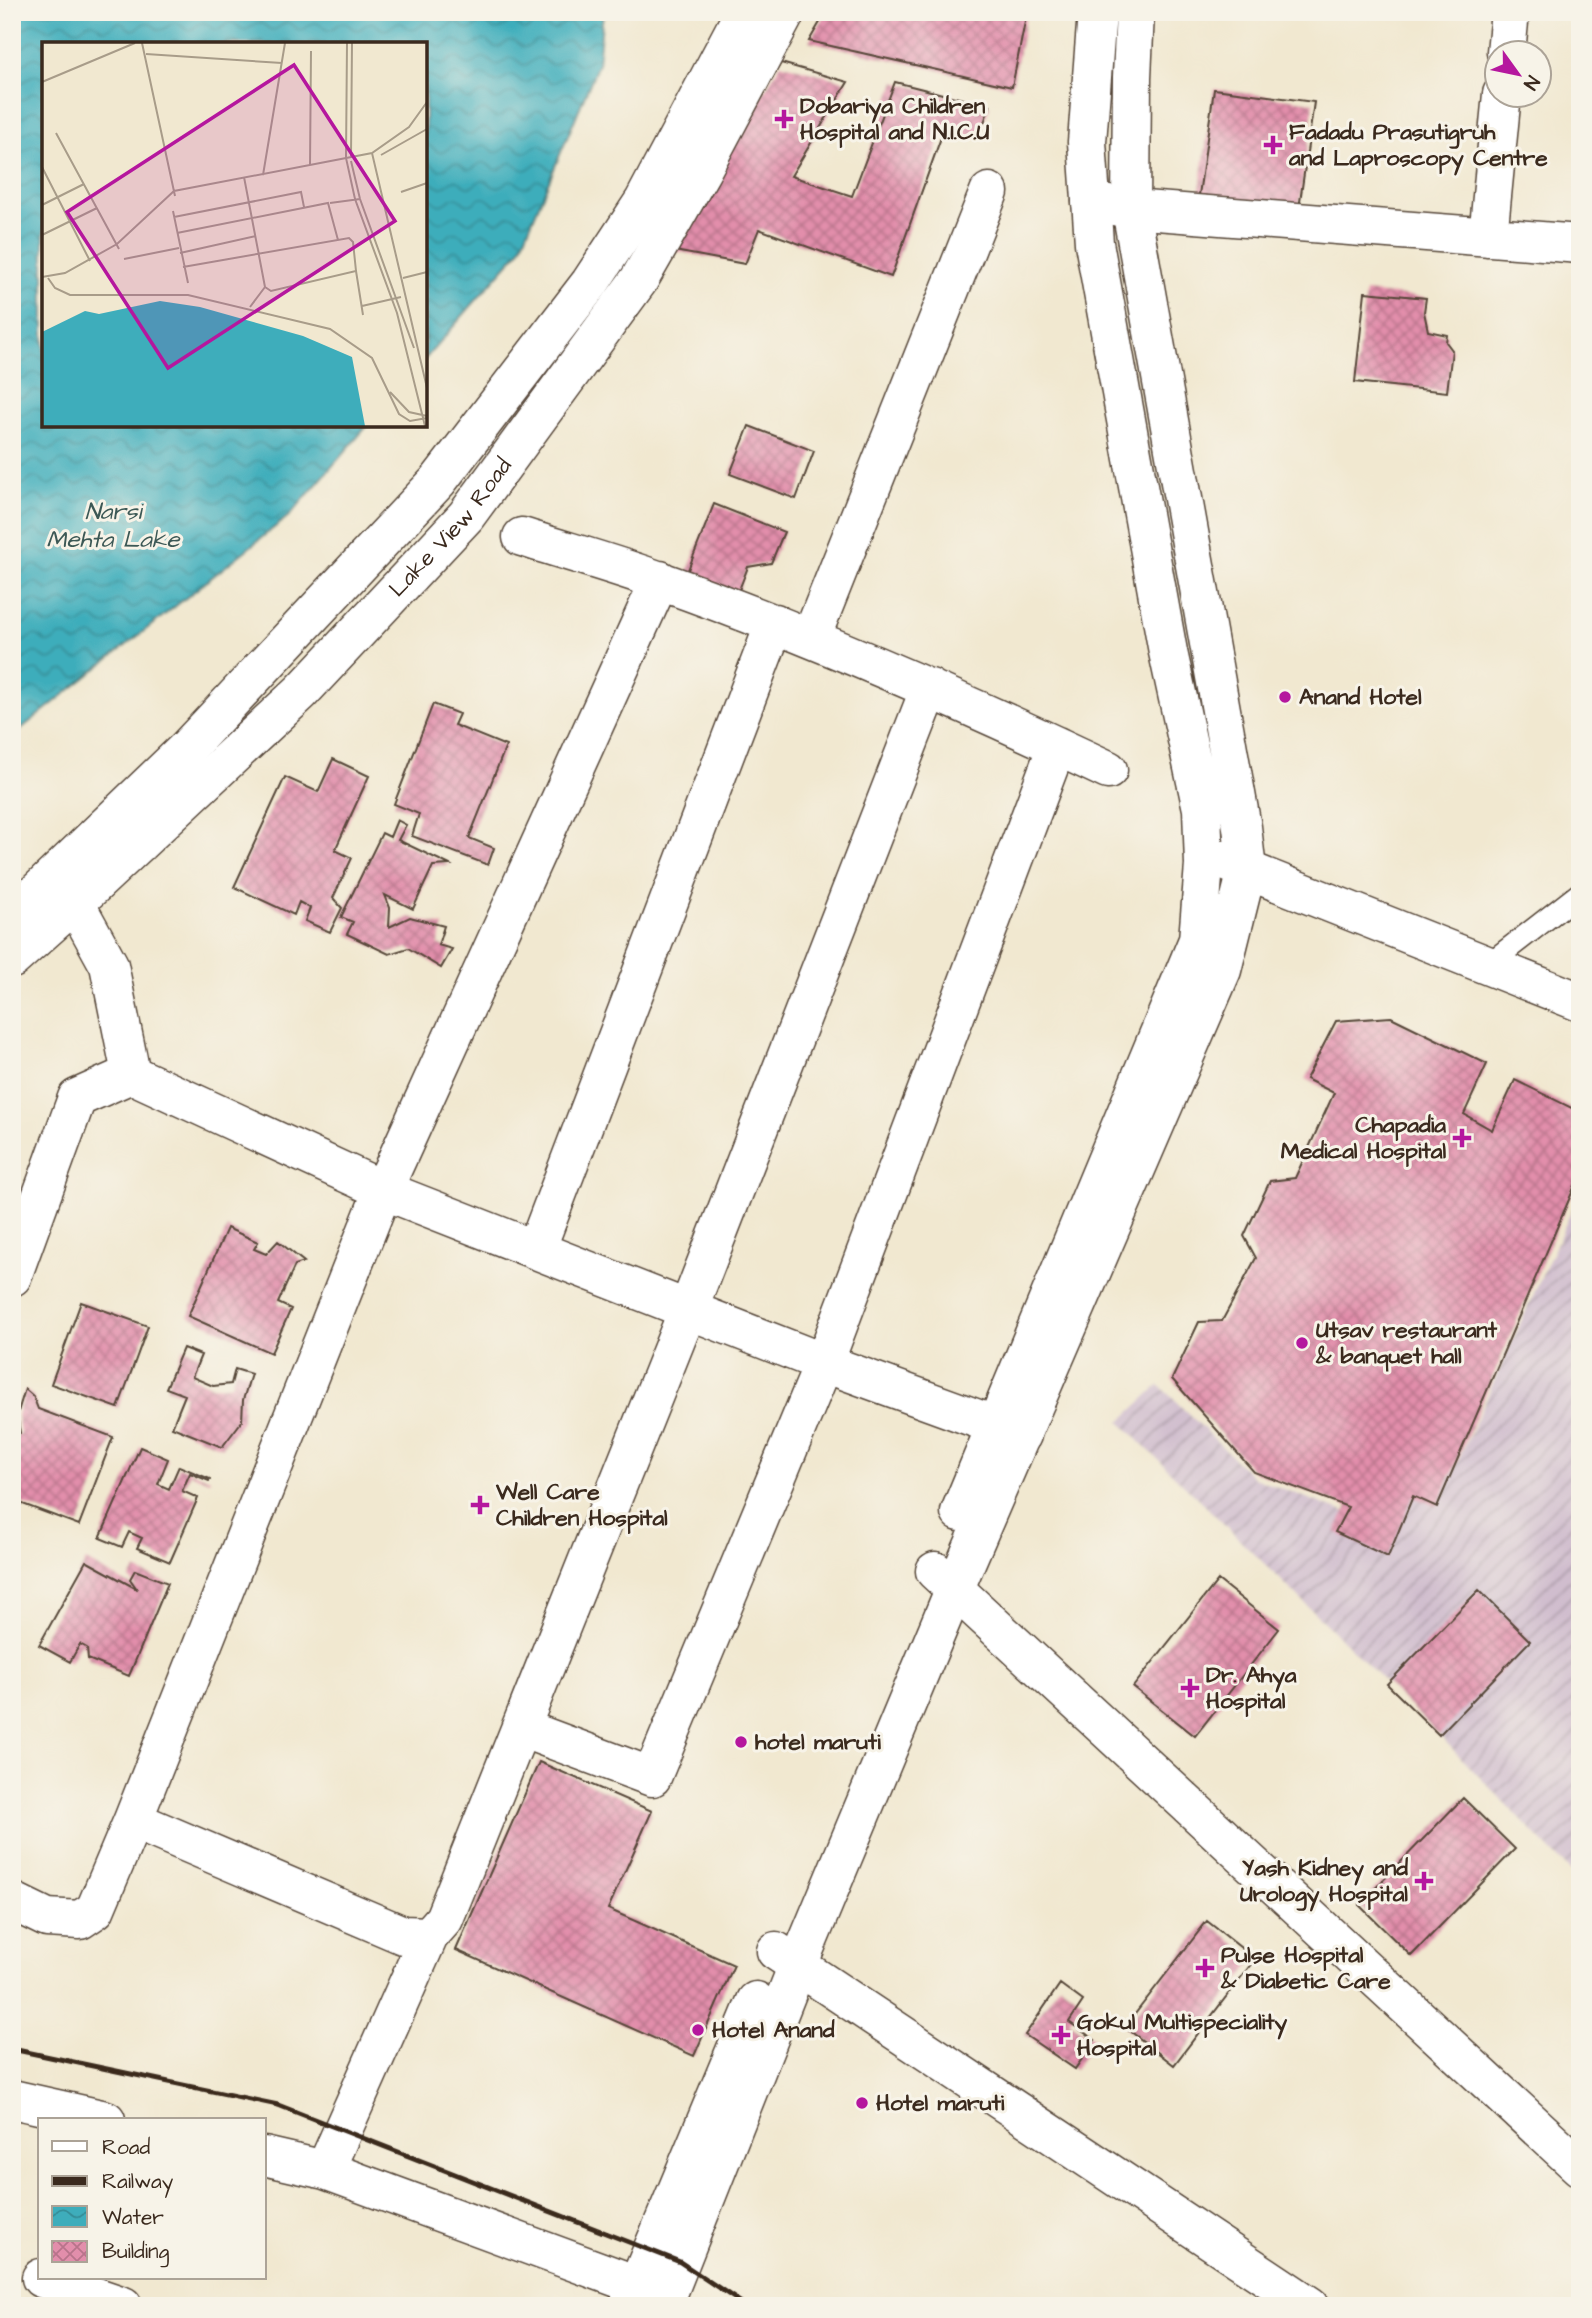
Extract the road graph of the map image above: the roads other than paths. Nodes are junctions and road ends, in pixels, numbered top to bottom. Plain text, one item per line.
1 (744, 12) edge
2 (786, 12) edge
3 (1097, 12) edge
4 (1135, 12) edge
5 (1510, 12) edge
6 (1507, 38) edge
7 (1501, 108) edge
8 (989, 192) dead end
9 (1091, 201) junction
10 (1131, 209) junction
11 (1488, 237) junction
12 (1580, 244) edge
13 (429, 489) junction
14 (466, 516) junction
15 (522, 537) dead end
16 (660, 580) junction
17 (775, 623) junction
18 (811, 638) junction
19 (930, 688) junction
20 (1057, 746) junction
21 (1108, 770) dead end
22 (1204, 853) junction
23 (1247, 870) junction
24 (66, 889) junction
25 (1580, 893) edge
26 (12, 916) edge
27 (12, 959) edge
28 (1486, 966) junction
29 (1580, 1002) edge
30 (131, 1074) junction
31 (383, 1190) junction
32 (536, 1250) junction
33 (12, 1277) edge
34 (688, 1310) junction
35 (824, 1363) junction
36 (1009, 1431) junction
37 (945, 1580) junction
38 (521, 1728) junction
39 (133, 1820) junction
40 (12, 1901) edge
41 (429, 1936) junction
42 (787, 1958) junction
43 (12, 2099) edge
44 (97, 2118) edge
45 (266, 2157) edge
46 (1580, 2167) edge
47 (324, 2170) junction
48 (12, 2268) edge
49 (38, 2277) edge
50 (47, 2280) edge
51 (654, 2300) edge
52 (123, 2306) edge
53 (1310, 2306) edge

1 - 13 street, Lake View Road
2 - 14 street, Lake View Road
3 - 9 street
4 - 10 street
5 - 6 street
7 - 11 street
8 - 18 street
9 - 10 street
9 - 22 street
10 - 11 street
10 - 23 street
11 - 12 street
13 - 14 street
13 - 24 street, Lake View Road
14 - 24 street, Lake View Road
15 - 16 street
16 - 17 street
16 - 31 street
17 - 18 street
17 - 32 street
18 - 19 street
19 - 20 street
19 - 34 street
20 - 21 street
20 - 35 street
22 - 23 street
22 - 36 street
23 - 28 street
23 - 36 street
24 - 26 street, Lake View Road
24 - 27 street, Lake View Road
24 - 30 street
25 - 28 lane
28 - 29 street
30 - 31 street
30 - 33 street
31 - 32 street
31 - 39 street
32 - 34 street
34 - 35 street
34 - 38 street
35 - 36 street
35 - 38 street
36 - 37 street
37 - 42 street
37 - 46 street
38 - 41 street
39 - 40 street
39 - 41 street
41 - 47 street
42 - 51 street
42 - 53 street
43 - 44 street
45 - 47 street
47 - 51 street
48 - 49 street
50 - 52 street

